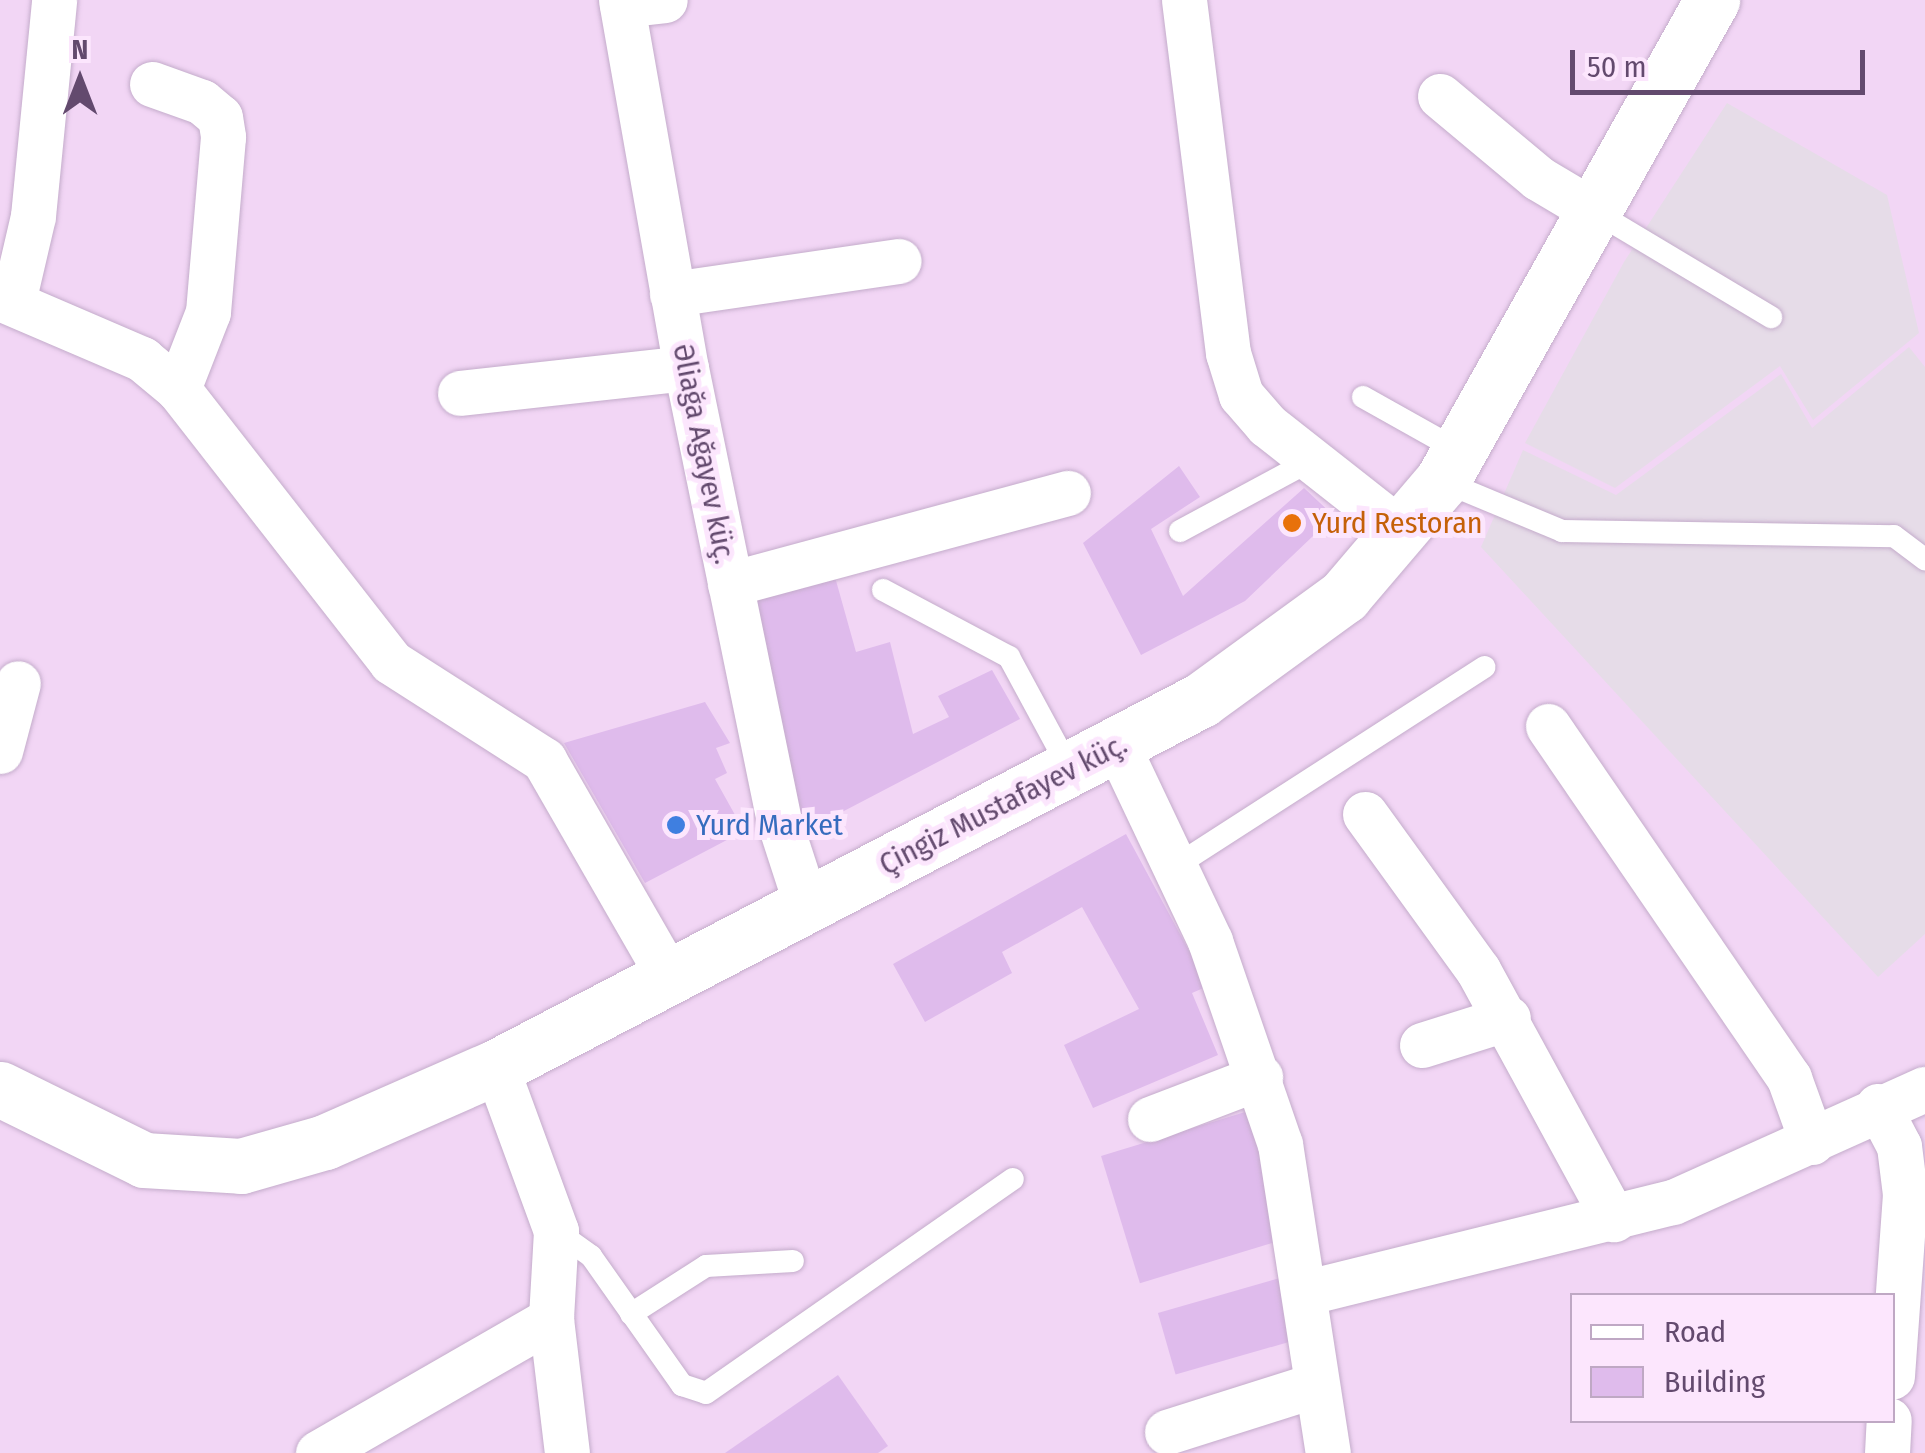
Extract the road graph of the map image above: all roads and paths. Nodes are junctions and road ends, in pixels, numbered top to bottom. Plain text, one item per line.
1 (54, 0) edge
2 (1184, 0) edge
3 (1712, 0) edge
4 (636, 2) edge
5 (152, 84) dead end
6 (1440, 96) dead end
7 (1597, 213) junction
8 (899, 261) dead end
9 (672, 294) junction
10 (7, 300) edge
11 (1771, 317) dead end
12 (686, 368) junction
13 (178, 389) junction
14 (460, 393) dead end
15 (1363, 398) dead end
16 (1312, 460) junction
17 (1451, 466) junction
18 (1068, 493) dead end
19 (1180, 531) dead end
20 (1403, 532) junction
21 (1925, 559) edge
22 (730, 584) junction
23 (883, 590) dead end
24 (1485, 667) dead end
25 (18, 682) dead end
26 (1548, 726) dead end
27 (0, 751) edge
28 (1094, 759) junction
29 (1365, 814) dead end
30 (1171, 869) junction
31 (806, 904) junction
32 (668, 974) junction
33 (1508, 1018) junction
34 (1422, 1045) dead end
35 (496, 1067) junction
36 (1260, 1078) junction
37 (0, 1089) edge
38 (1925, 1089) edge
39 (1878, 1106) junction
40 (1150, 1119) dead end
41 (1812, 1142) junction
42 (1013, 1179) dead end
43 (1614, 1219) junction
44 (556, 1231) junction
45 (793, 1261) dead end
46 (1304, 1293) junction
47 (632, 1314) junction
48 (551, 1319) junction
49 (1895, 1338) edge
50 (1316, 1385) junction
51 (1890, 1423) edge
52 (1167, 1432) dead end
53 (318, 1453) edge
54 (566, 1453) edge
55 (1328, 1453) edge
56 (1887, 1453) edge

1 - 10 street
2 - 16 street
3 - 7 street, Çingiz Mustafayev küç.
4 - 9 street, Əliağa Ağayev küç.
5 - 13 street
6 - 7 street
7 - 11 lane
7 - 17 street, Çingiz Mustafayev küç.
8 - 9 street
9 - 12 street, Əliağa Ağayev küç.
10 - 13 street
12 - 14 street
12 - 22 street, Əliağa Ağayev küç.
13 - 32 street
15 - 17 lane
16 - 19 lane
16 - 20 street
17 - 20 street, Çingiz Mustafayev küç.
17 - 21 lane
18 - 22 street
20 - 28 street, Çingiz Mustafayev küç.
22 - 31 street, Əliağa Ağayev küç.
23 - 28 lane
24 - 30 lane
25 - 27 street
26 - 41 street
28 - 30 street
28 - 31 street, Çingiz Mustafayev küç.
29 - 33 street
30 - 36 street
31 - 32 street, Çingiz Mustafayev küç.
32 - 35 street, Çingiz Mustafayev küç.
33 - 34 street
33 - 43 street
35 - 37 street, Çingiz Mustafayev küç.
35 - 44 street
36 - 40 street
36 - 46 street
38 - 39 street
39 - 41 street
39 - 49 street
41 - 43 street
42 - 47 lane
43 - 46 street
44 - 47 lane
44 - 48 street
45 - 47 lane
46 - 50 street
48 - 53 street
48 - 54 street
50 - 52 street
50 - 55 street
51 - 56 street

